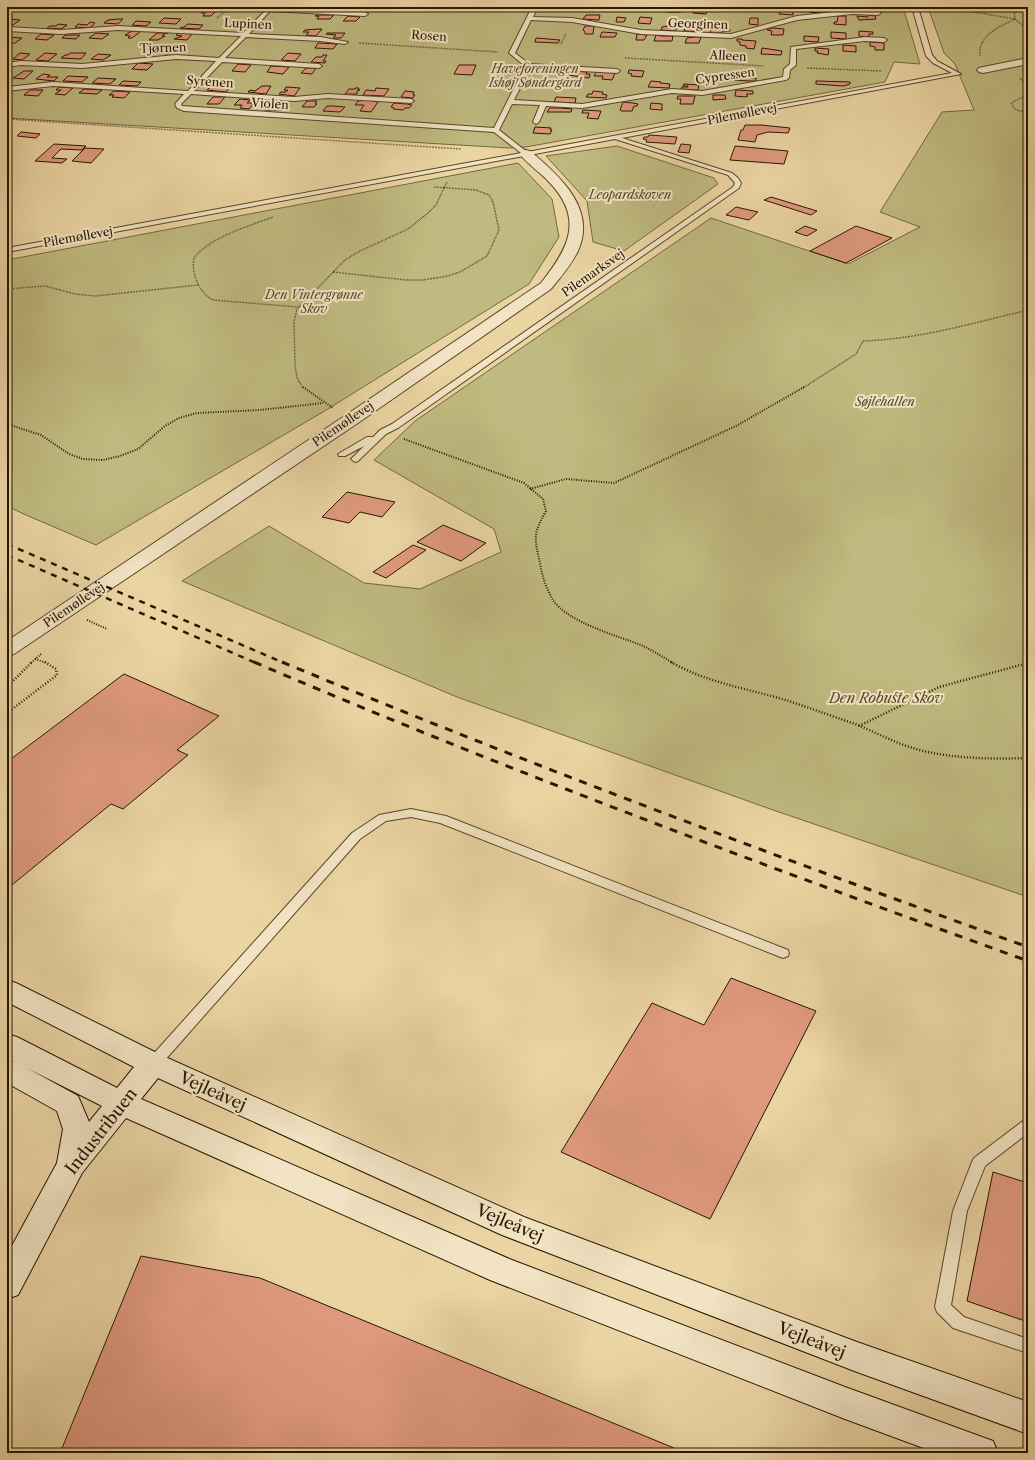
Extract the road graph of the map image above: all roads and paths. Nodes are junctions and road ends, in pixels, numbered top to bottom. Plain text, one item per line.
1 (535, 7) edge
2 (915, 7) edge
3 (944, 7) edge
4 (1017, 7) edge
5 (269, 8) edge
6 (878, 13) dead end
7 (365, 14) dead end
8 (530, 18) junction
9 (1015, 19) junction
10 (7, 29) edge
11 (1028, 30) edge
12 (246, 34) junction
13 (884, 40) dead end
14 (345, 42) joint
15 (512, 52) junction
16 (622, 58) dead end
17 (220, 60) junction
18 (1028, 62) edge
19 (7, 65) edge
20 (319, 66) dead end
21 (528, 66) junction
22 (789, 67) junction
23 (995, 68) junction
24 (983, 70) dead end
25 (617, 71) dead end
26 (888, 72) dead end
27 (1028, 83) edge
28 (7, 89) edge
29 (189, 92) junction
30 (1028, 94) edge
31 (411, 101) dead end
32 (510, 102) junction
33 (544, 104) junction
34 (1028, 112) edge
35 (7, 119) edge
36 (536, 122) dead end
37 (496, 130) junction
38 (616, 138) junction
39 (466, 150) dead end
40 (526, 154) junction
41 (449, 168) junction
42 (431, 187) dead end
43 (445, 187) junction
44 (278, 215) dead end
45 (7, 250) edge
46 (333, 272) junction
47 (199, 285) junction
48 (7, 289) edge
49 (299, 307) junction
50 (1028, 310) edge
51 (323, 403) junction
52 (352, 419) junction
53 (7, 424) edge
54 (383, 432) junction
55 (342, 454) dead end
56 (355, 459) dead end
57 (530, 488) junction
58 (86, 620) dead end
59 (107, 629) dead end
60 (7, 650) edge
61 (34, 659) dead end
62 (1028, 663) edge
63 (7, 713) edge
64 (859, 726) junction
65 (1028, 758) edge
66 (783, 953) dead end
67 (7, 990) edge
68 (7, 1045) edge
69 (153, 1064) junction
70 (7, 1070) edge
71 (121, 1103) junction
72 (1028, 1125) edge
73 (72, 1164) junction
74 (7, 1284) edge
75 (1028, 1346) edge
76 (1028, 1418) edge
77 (981, 1453) edge

1 - 8 lane
2 - 38 lane, Pilemøllevej
3 - 9 path
4 - 9 path
5 - 7 lane
5 - 12 lane, Violen
6 - 8 lane, Georginen
8 - 15 lane
9 - 11 path
9 - 23 path
10 - 12 lane, Lupinen
12 - 14 lane, Lupinen
12 - 17 lane, Violen
13 - 22 lane, Cypressen
14 - 15 path, Rosen
15 - 21 lane
16 - 22 path, Alleen
17 - 19 lane, Tjørnen
17 - 20 lane, Tjørnen
17 - 29 lane, Violen
18 - 23 street
21 - 25 lane
21 - 32 lane
22 - 26 path, Alleen
22 - 33 lane, Cypressen
23 - 24 street
23 - 27 path
28 - 29 lane, Syrenen
29 - 31 lane, Syrenen
29 - 37 lane, Violen
30 - 34 path
32 - 33 lane, Cypressen
32 - 37 lane
33 - 36 lane
35 - 39 path
37 - 40 lane
38 - 40 lane, Pilemøllevej
38 - 54 lane, Pilemarksvej
40 - 41 lane, Pilemøllevej
40 - 52 street, Pilemøllevej
41 - 43 path
41 - 45 lane, Pilemøllevej
42 - 43 path
43 - 46 path
43 - 46 path
44 - 47 path
46 - 49 path
47 - 48 path
47 - 49 path
49 - 51 path
50 - 57 path
51 - 52 path
51 - 53 path
52 - 60 street, Pilemøllevej
54 - 55 lane
54 - 56 lane, Pilemarksvej
54 - 57 path
57 - 64 path
58 - 59 path
61 - 63 path
62 - 64 path
64 - 65 path
66 - 69 lane
67 - 69 street, Vejleåvej
68 - 71 street
69 - 71 street, Industribuen
69 - 76 street, Vejleåvej
70 - 73 street
71 - 73 street, Industribuen
71 - 77 street
72 - 75 lane
73 - 74 street, Industribuen

